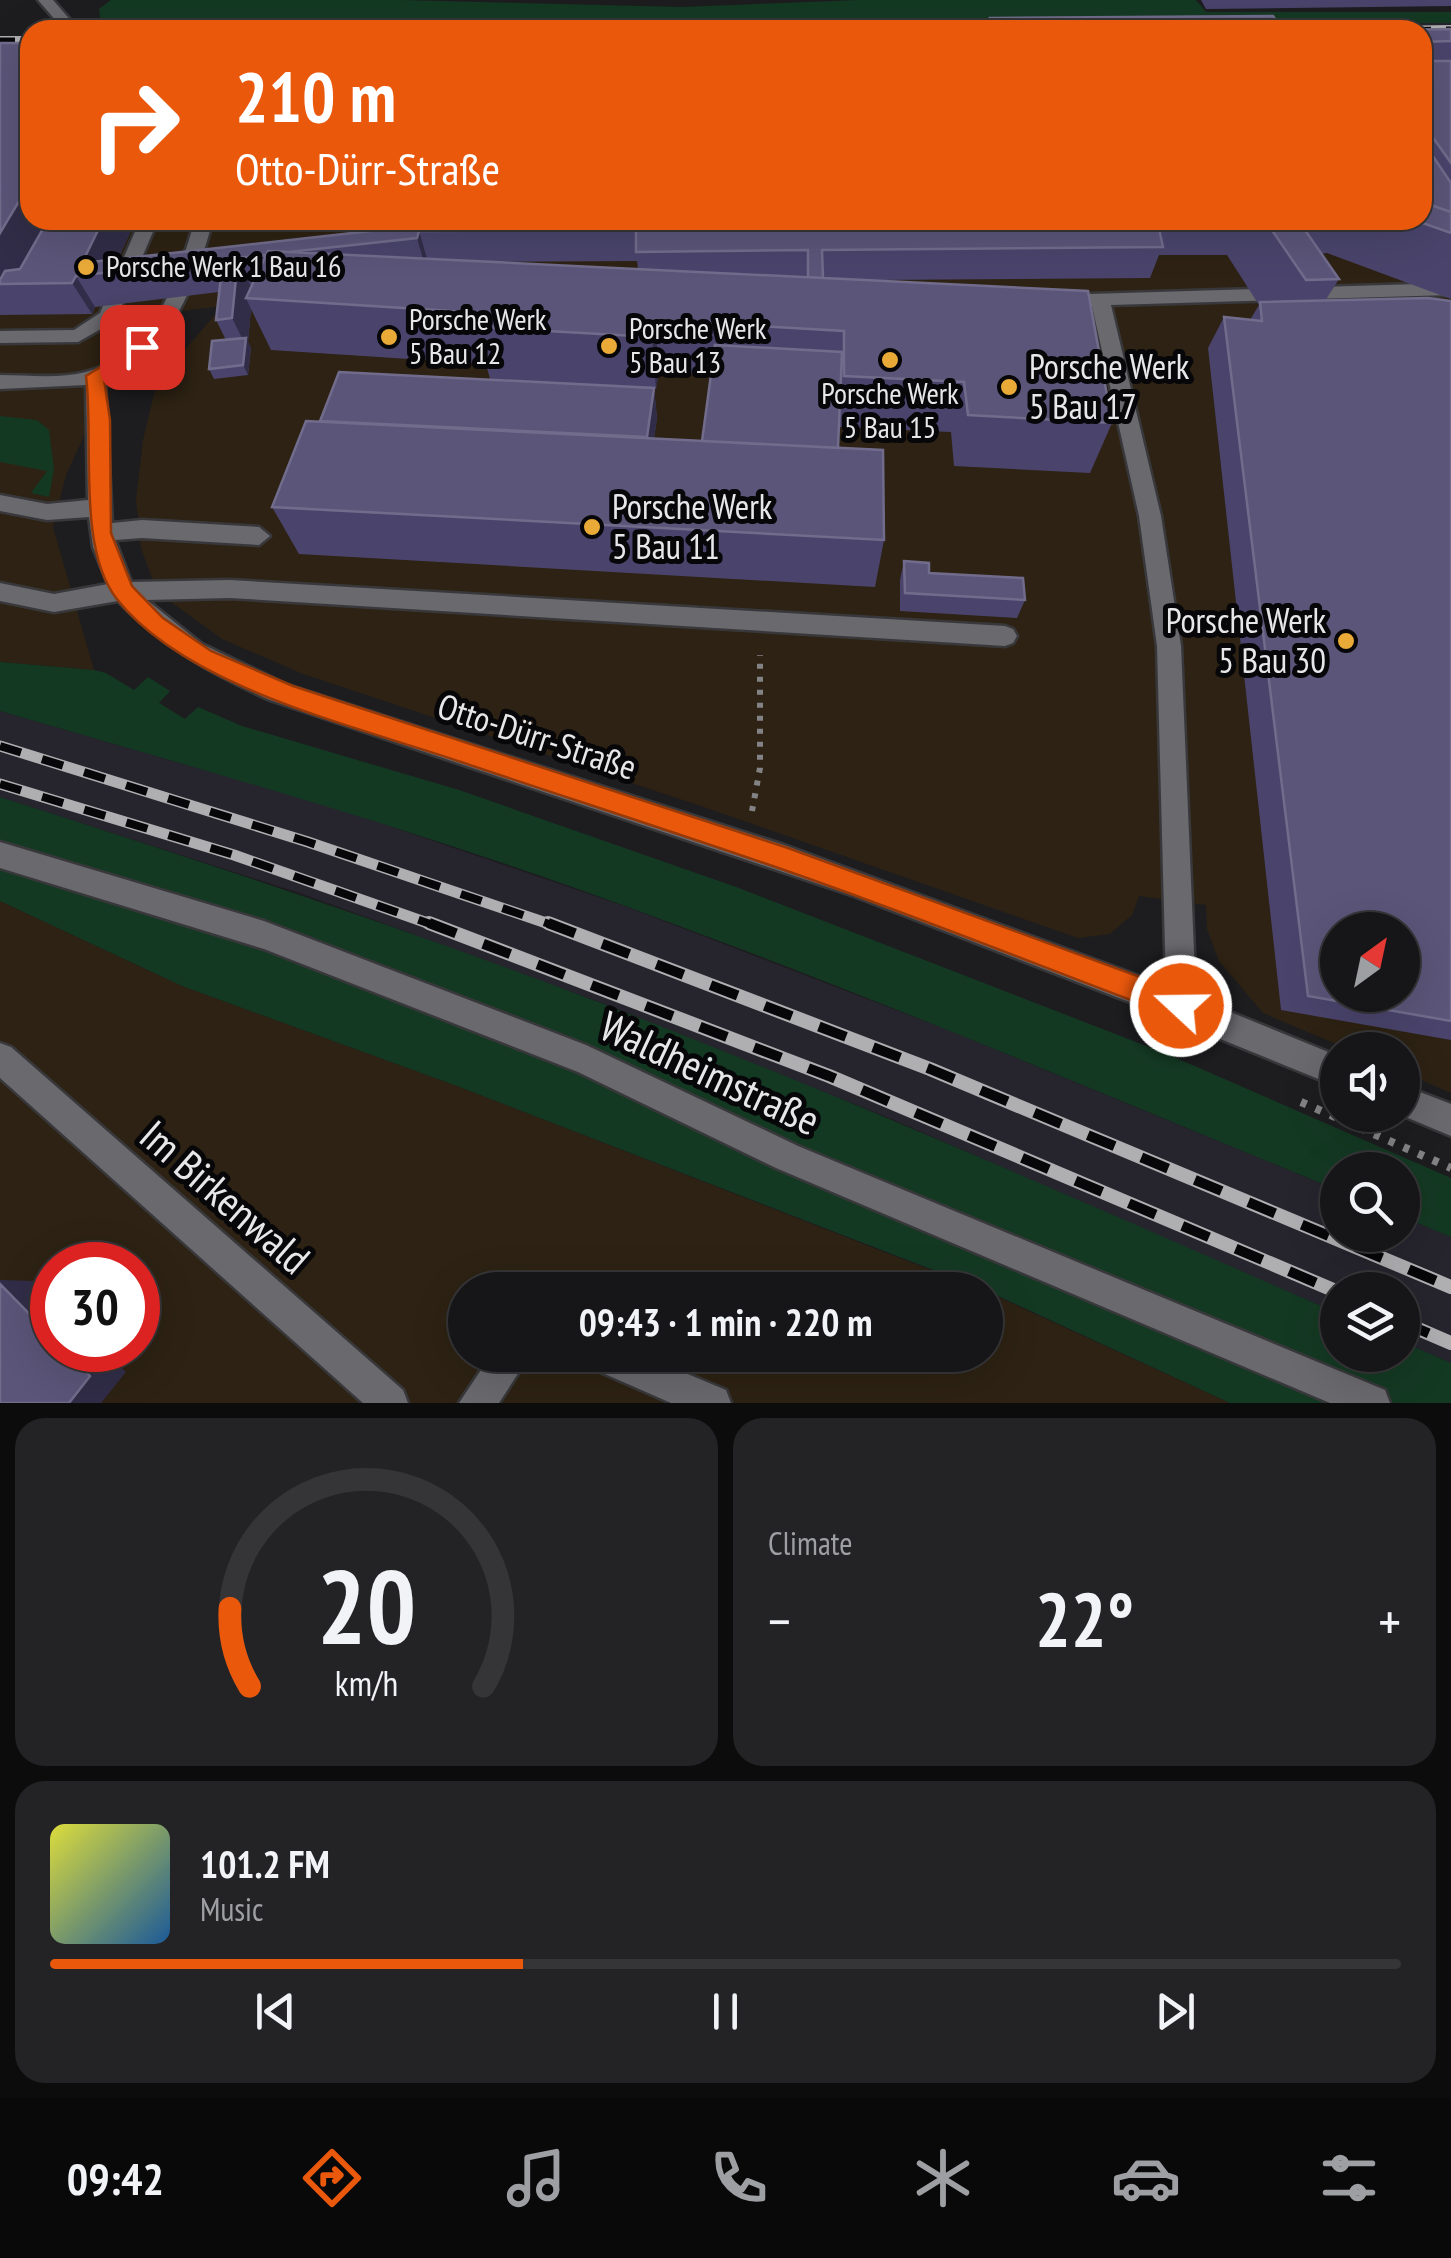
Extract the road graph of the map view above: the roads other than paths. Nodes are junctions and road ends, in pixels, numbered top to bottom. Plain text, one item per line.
1 (45, 0) edge
2 (63, 20) edge
3 (146, 230) edge
4 (203, 230) edge
5 (1445, 284) edge
6 (1041, 301) edge
7 (1101, 302) junction
8 (0, 337) edge
9 (95, 376) junction
10 (0, 382) edge
11 (0, 503) edge
12 (98, 508) junction
13 (101, 533) junction
14 (258, 536) dead end
15 (123, 591) junction
16 (0, 592) edge
17 (1005, 636) dead end
18 (0, 856) edge
19 (1181, 1006) junction
20 (0, 1058) edge
21 (1320, 1064) edge
22 (1420, 1107) edge
23 (1451, 1120) edge
24 (500, 1372) edge
25 (641, 1372) edge
26 (390, 1403) edge
27 (477, 1403) edge
28 (713, 1403) edge
29 (1372, 1403) edge

1 - 2 street
3 - 8 street
4 - 9 street
5 - 7 street
6 - 7 street
7 - 19 street
9 - 10 street
9 - 12 street, Otto-Dürr-Straße
11 - 12 street
12 - 13 street, Otto-Dürr-Straße
13 - 14 street
13 - 15 street, Otto-Dürr-Straße
15 - 16 street
15 - 17 street
15 - 19 street, Otto-Dürr-Straße
18 - 29 street, Waldheimstraße
19 - 21 street, Otto-Dürr-Straße
20 - 26 street, Im Birkenwald
22 - 23 street
24 - 27 street
25 - 28 street

